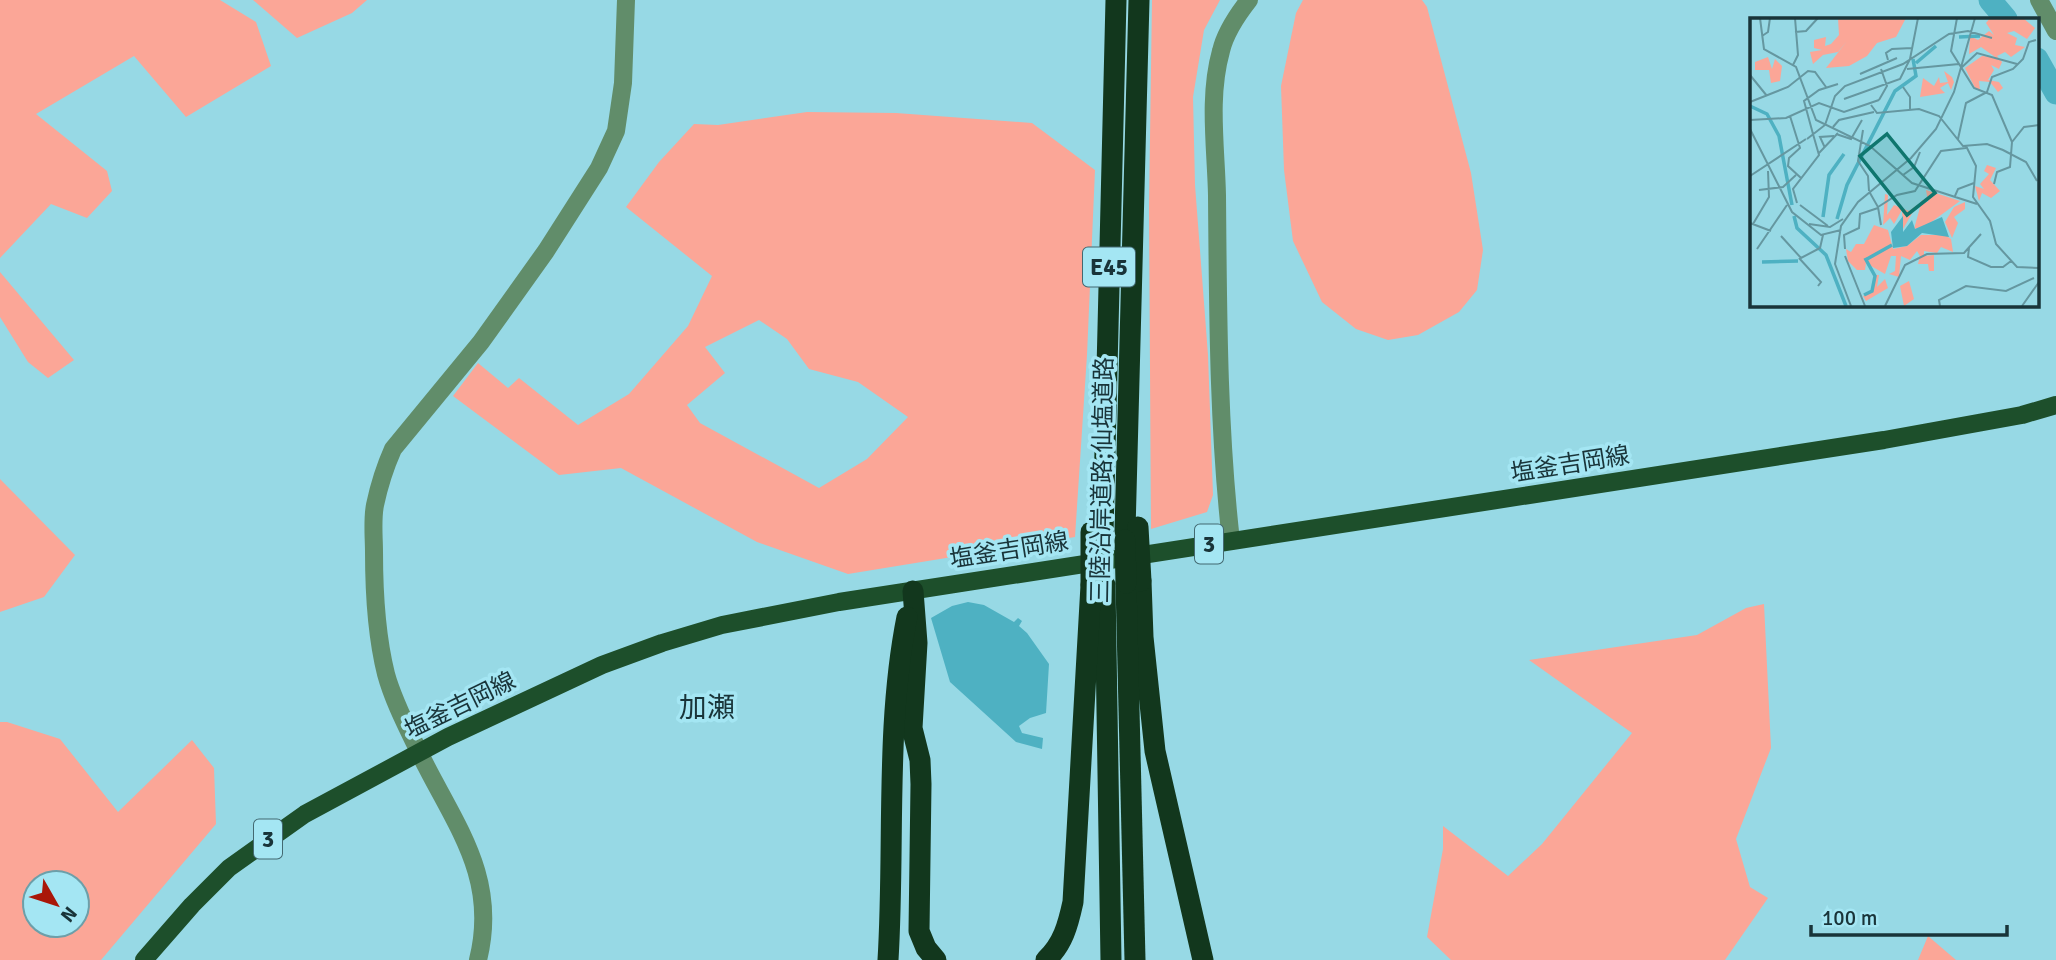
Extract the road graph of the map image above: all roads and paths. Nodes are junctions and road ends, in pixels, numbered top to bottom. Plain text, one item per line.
1 (626, 0) edge
2 (1116, 0) edge
3 (1139, 0) edge
4 (1249, 0) edge
5 (2039, 0) edge
6 (2056, 31) edge
7 (2056, 405) edge
8 (1231, 541) junction
9 (1116, 584) junction
10 (913, 591) junction
11 (419, 752) junction
12 (890, 931) junction
13 (919, 931) junction
14 (144, 960) edge
15 (478, 960) edge
16 (888, 960) edge
17 (898, 960) edge
18 (922, 960) edge
19 (936, 960) edge
20 (1046, 960) edge
21 (1111, 960) edge
22 (1135, 960) edge
23 (1203, 960) edge

1 - 11 street
2 - 9 highway, 三陸沿岸道路;仙塩道路 / E45, bridge
3 - 9 highway, 三陸沿岸道路;仙塩道路 / E45, bridge
4 - 8 street
5 - 6 street
7 - 8 main road, 塩釜吉岡線 / 3
8 - 10 main road, 塩釜吉岡線 / 3
9 - 20 highway
9 - 21 highway, 三陸沿岸道路;仙塩道路
9 - 22 highway, 三陸沿岸道路;仙塩道路
9 - 23 highway
10 - 11 main road, 塩釜吉岡線 / 3
10 - 12 highway
10 - 13 highway
11 - 14 main road, 塩釜吉岡線 / 3
11 - 15 street
12 - 16 highway
12 - 17 highway
13 - 18 highway
13 - 19 highway

